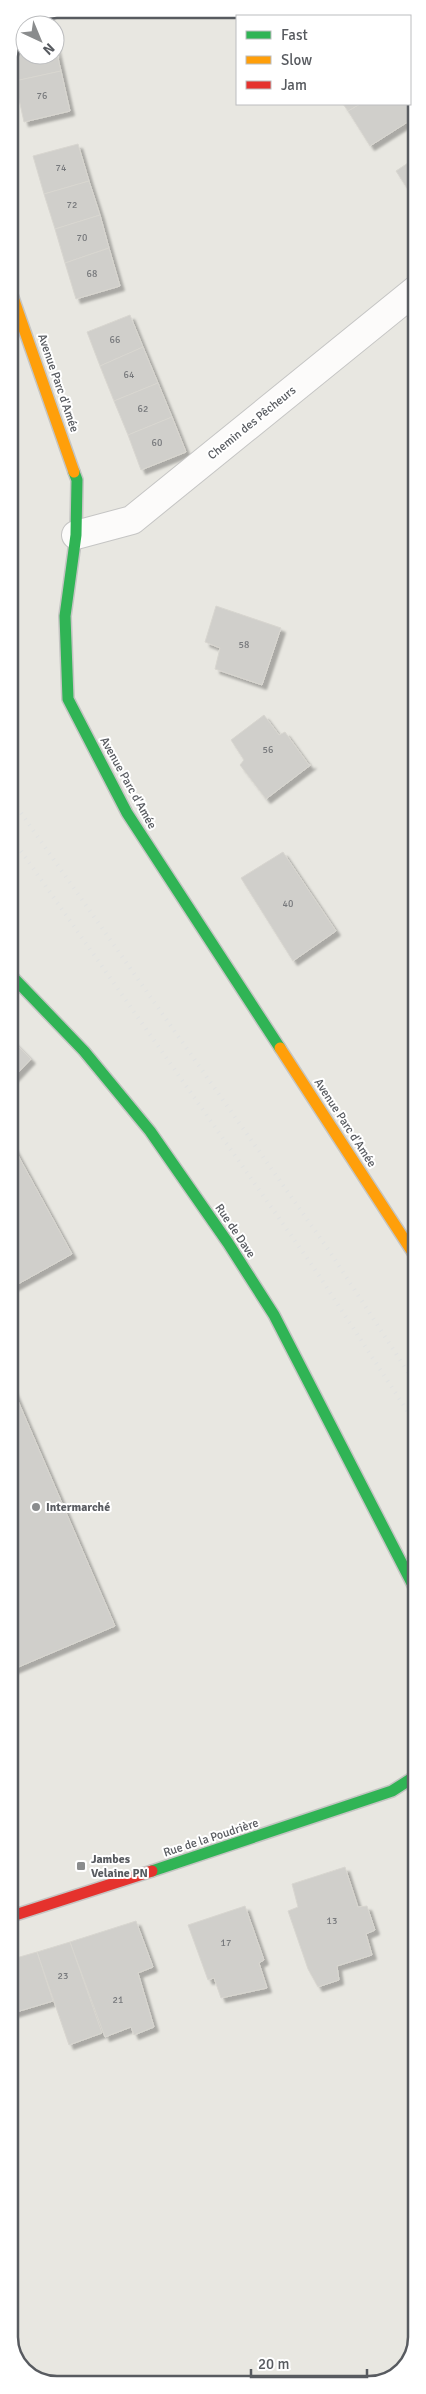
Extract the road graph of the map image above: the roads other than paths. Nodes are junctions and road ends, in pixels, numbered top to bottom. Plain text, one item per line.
1 (408, 296) edge
2 (18, 312) edge
3 (76, 536) junction
4 (18, 982) edge
5 (408, 1245) edge
6 (390, 1538) junction
7 (408, 1551) edge
8 (408, 1575) edge
9 (408, 1781) edge
10 (18, 1914) edge

1 - 3 street, Chemin des Pêcheurs
2 - 3 street, Avenue Parc d'Amée
3 - 5 street, Avenue Parc d'Amée
4 - 6 street, Rue de Dave
6 - 7 street, Rue de Dave
6 - 8 street, Rue de Dave
9 - 10 street, Rue de la Poudrière

